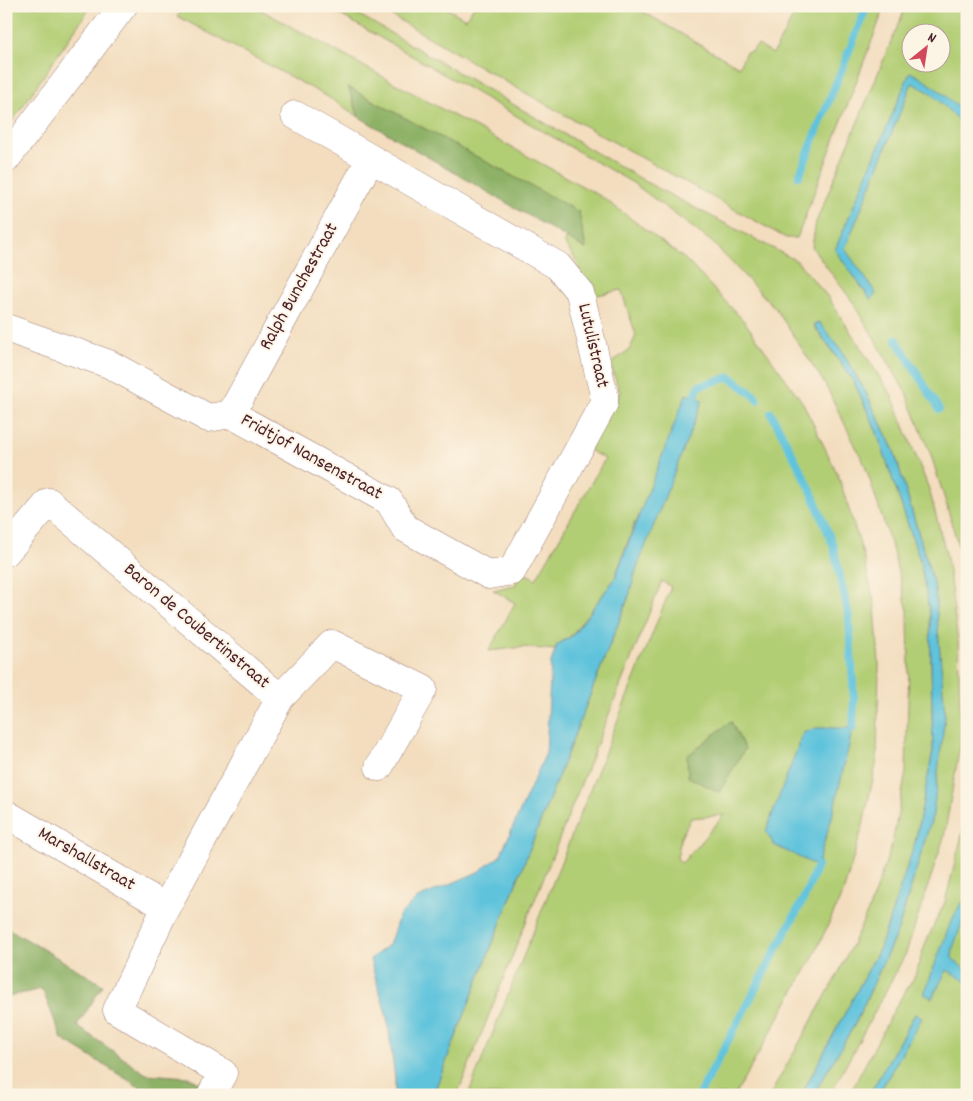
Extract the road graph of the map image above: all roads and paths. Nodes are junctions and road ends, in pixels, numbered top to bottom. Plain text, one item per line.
1 (123, 6) edge
2 (295, 116) dead end
3 (6, 159) edge
4 (370, 160) junction
5 (6, 328) edge
6 (231, 414) junction
7 (6, 552) edge
8 (489, 575) joint
9 (280, 698) junction
10 (379, 767) dead end
11 (6, 814) edge
12 (166, 907) junction
13 (211, 1095) edge

1 - 3 street
2 - 4 street, Lutulistraat
4 - 6 street, Ralph Bunchestraat
4 - 8 street, Lutulistraat
5 - 6 street, Fridtjof Nansenstraat
6 - 8 street, Fridtjof Nansenstraat
7 - 9 street, Baron de Coubertinstraat
9 - 10 street
9 - 12 street, Baron de Coubertinstraat
11 - 12 street, Marshallstraat
12 - 13 street, Baron de Coubertinstraat

